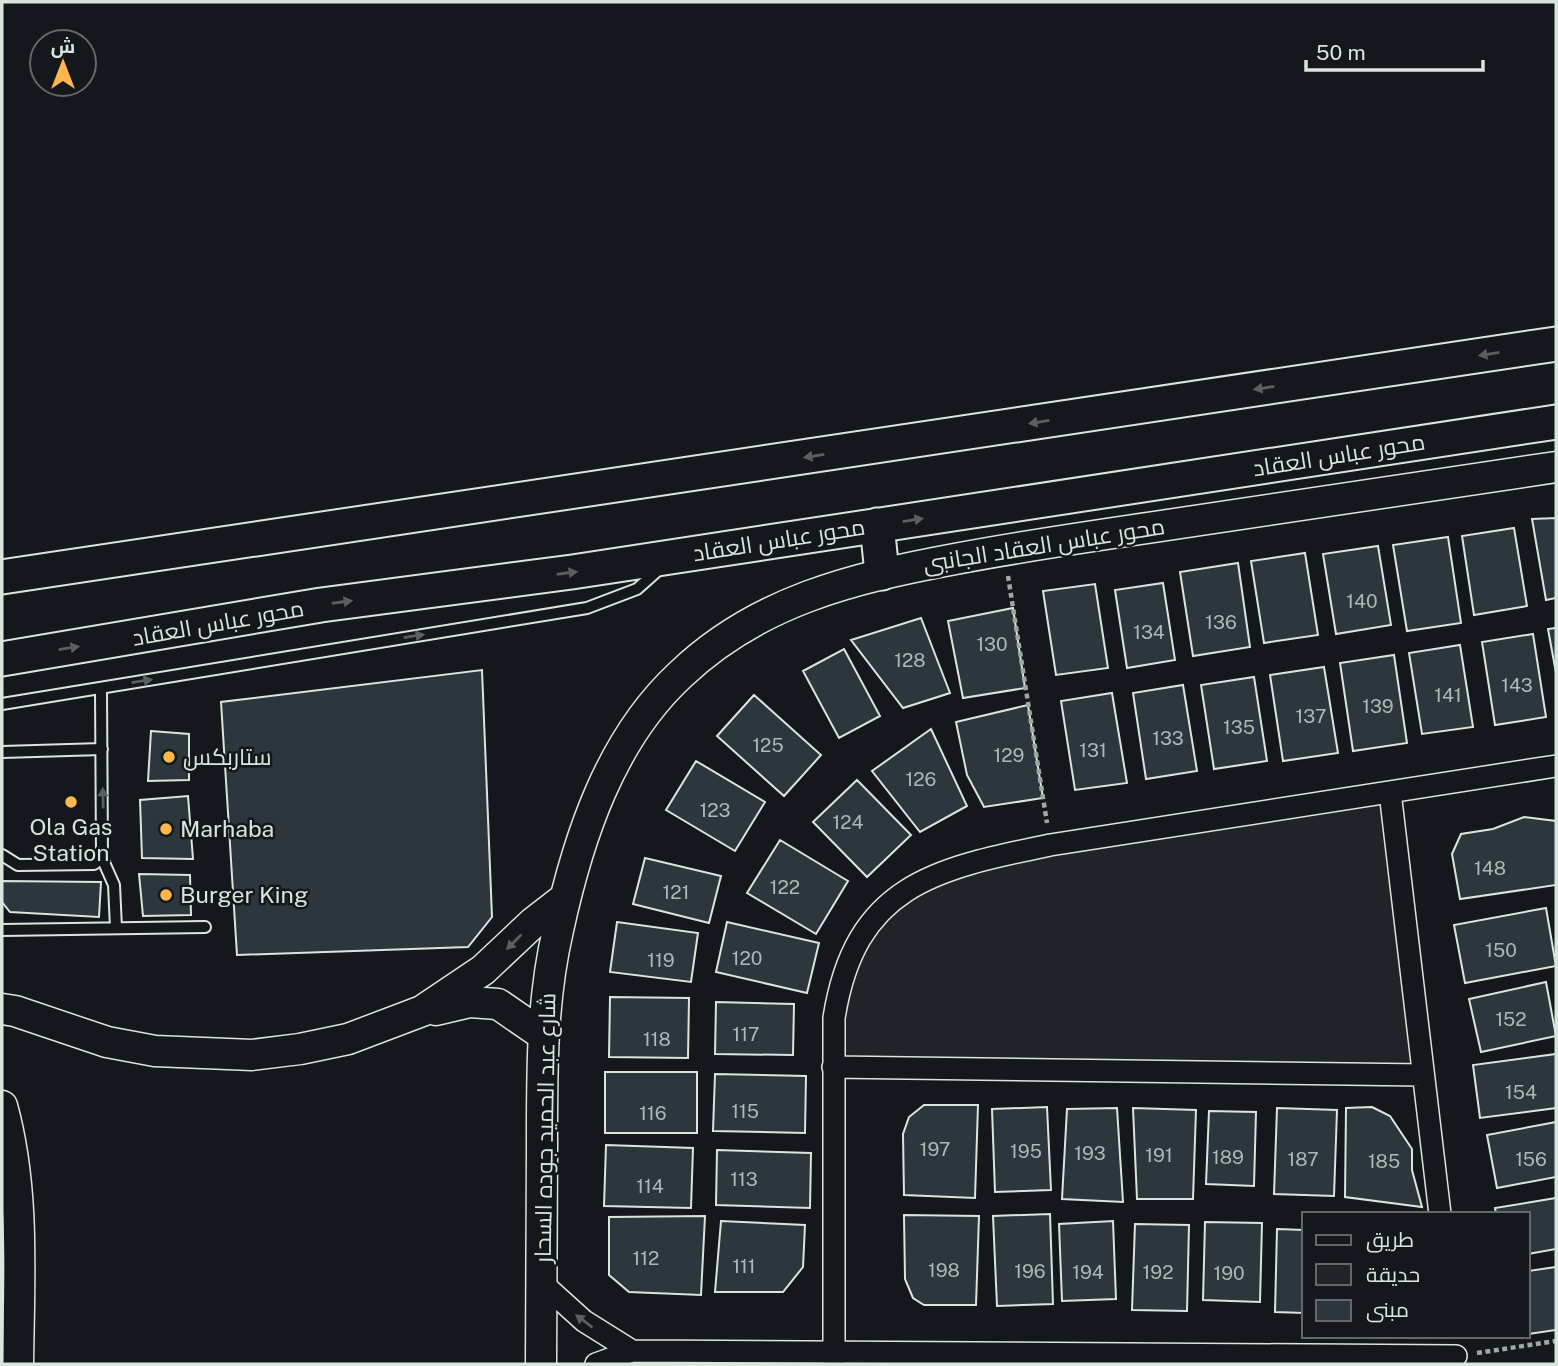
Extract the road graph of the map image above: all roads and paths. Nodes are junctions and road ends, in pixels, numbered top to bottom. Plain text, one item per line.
1 (1556, 344) edge
2 (1556, 422) edge
3 (1556, 467) edge
4 (877, 525) junction
5 (1004, 550) junction
6 (670, 557) junction
7 (882, 573) junction
8 (2, 577) edge
9 (2, 659) edge
10 (101, 688) junction
11 (2, 704) edge
12 (102, 748) junction
13 (2, 752) edge
14 (1556, 766) edge
15 (608, 775) joint
16 (1390, 792) junction
17 (1050, 845) junction
18 (102, 858) junction
19 (3, 860) edge
20 (565, 898) junction
21 (205, 927) dead end
22 (116, 928) junction
23 (2, 930) edge
24 (2, 1009) edge
25 (422, 1011) junction
26 (543, 1035) junction
27 (833, 1067) junction
28 (1423, 1075) junction
29 (2, 1106) edge
30 (1440, 1212) edge
31 (542, 1283) junction
32 (1556, 1341) edge
33 (632, 1351) junction
34 (1455, 1352) edge
35 (834, 1358) edge
36 (18, 1364) edge
37 (541, 1364) edge
38 (596, 1364) edge

1 -> 8 main road
4 -> 2 main road, محور عباس العقاد
3 - 5 street, محور عباس العقاد الجانبى
4 - 6 main road, محور عباس العقاد
4 - 7 main road
5 - 7 street, محور عباس العقاد الجانبى
5 - 17 path
9 -> 6 main road, محور عباس العقاد
10 -> 6 lane
7 - 15 street, محور عباس العقاد الجانبى
10 - 11 lane
10 - 12 lane
12 - 13 lane
18 -> 12 lane
14 - 16 street
15 - 20 street, شارع عبد الحميد جوده السحار
16 - 17 street
16 - 28 street
17 - 27 street
18 - 19 lane
18 - 22 lane
20 -> 25 street
20 - 26 street, شارع عبد الحميد جوده السحار
21 - 22 lane
22 - 23 lane
24 - 25 street
25 - 26 street
26 - 31 street, شارع عبد الحميد جوده السحار
27 - 28 street
27 - 35 street
28 - 30 street
29 - 36 street
33 -> 31 street
31 - 37 street, شارع عبد الحميد جوده السحار
32 - 34 path
33 - 35 street
33 - 38 street
34 - 35 street

